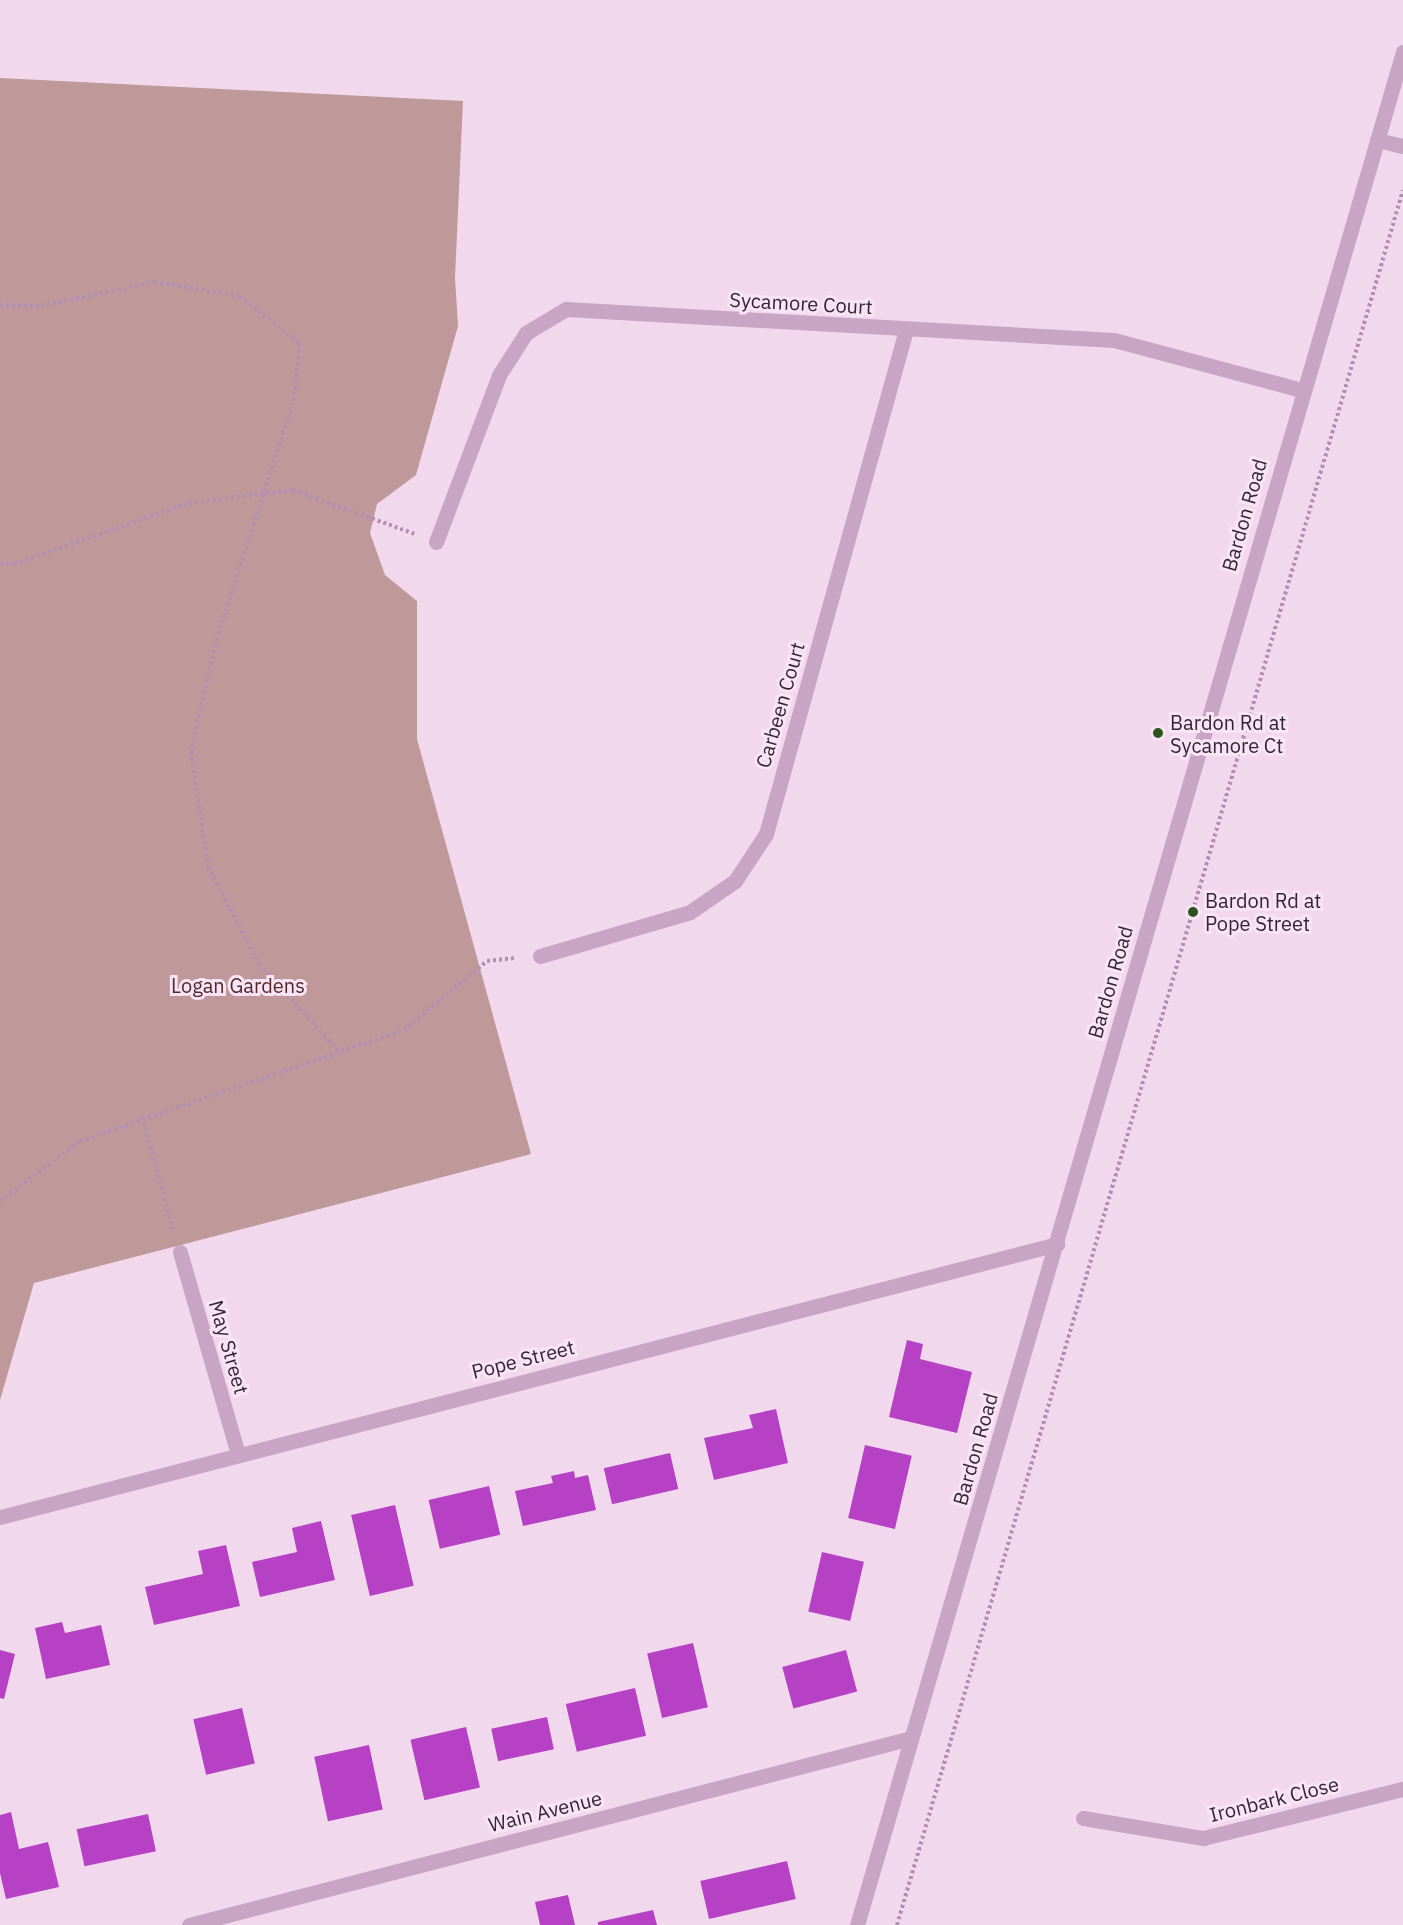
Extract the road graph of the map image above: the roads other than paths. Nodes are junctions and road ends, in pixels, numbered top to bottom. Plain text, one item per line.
1 (1403, 51) edge
2 (1377, 140) junction
3 (1403, 146) edge
4 (906, 330) junction
5 (1302, 390) junction
6 (436, 542) road end
7 (540, 956) road end
8 (1057, 1244) junction
9 (180, 1252) road end
10 (238, 1454) junction
11 (0, 1517) edge
12 (911, 1738) junction
13 (1403, 1789) edge
14 (1083, 1818) dead end
15 (189, 1925) edge
16 (857, 1925) edge

1 - 2 street, Bardon Road
2 - 3 street
2 - 5 street, Bardon Road
4 - 5 street, Sycamore Court
4 - 6 street, Sycamore Court
4 - 7 street, Carbeen Court
5 - 8 street, Bardon Road
8 - 10 street, Pope Street
8 - 12 street, Bardon Road
9 - 10 street, May Street
10 - 11 street, Pope Street
12 - 15 street, Wain Avenue
12 - 16 street, Bardon Road
13 - 14 street, Ironbark Close

